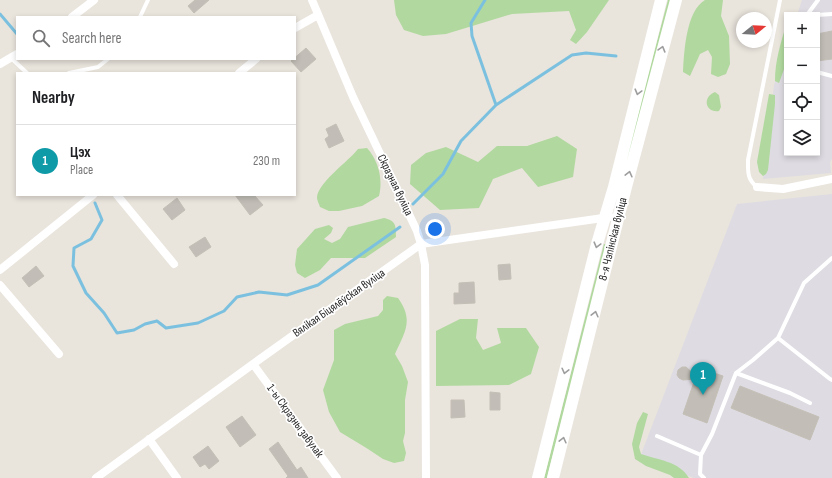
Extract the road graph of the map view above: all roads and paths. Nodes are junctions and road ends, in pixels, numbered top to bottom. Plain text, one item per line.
1 (94, 0) edge
2 (148, 0) edge
3 (312, 0) edge
4 (661, 0) edge
5 (676, 0) edge
6 (780, 0) edge
7 (818, 0) edge
8 (809, 12) edge
9 (832, 14) edge
10 (318, 15) junction
11 (820, 15) edge
12 (73, 16) edge
13 (140, 16) edge
14 (296, 27) edge
15 (14, 56) edge
16 (17, 60) edge
17 (107, 60) edge
18 (255, 60) edge
19 (0, 64) edge
20 (26, 72) edge
21 (74, 72) edge
22 (240, 72) edge
23 (820, 73) edge
24 (832, 76) edge
25 (832, 179) edge
26 (757, 187) joint
27 (92, 196) edge
28 (118, 196) edge
29 (605, 216) junction
30 (618, 217) junction
31 (422, 244) junction
32 (832, 258) edge
33 (174, 264) dead end
34 (0, 270) edge
35 (0, 285) edge
36 (778, 338) junction
37 (59, 354) dead end
38 (253, 364) junction
39 (736, 373) junction
40 (832, 380) edge
41 (810, 403) dead end
42 (657, 436) dead end
43 (149, 439) junction
44 (701, 455) junction
45 (96, 478) edge
46 (177, 478) edge
47 (336, 478) edge
48 (426, 478) edge
49 (538, 478) edge
50 (553, 478) edge
51 (704, 478) edge

1 - 12 street
2 - 13 lane
3 - 10 street, Скразная вуліца
4 -> 29 main road, 8-я Чэпінская вуліца
30 -> 5 main road, 8-я Чэпінская вуліца
6 - 26 lane
7 - 8 lane
9 - 11 lane
10 - 14 street
10 - 31 street, Скразная вуліца
15 - 19 street
16 - 20 lane
17 - 21 lane
18 - 22 street
23 - 24 lane
25 - 26 street
27 - 34 street
28 - 33 street
29 - 30 street, Вялікая Біцялёўская вуліца
29 - 31 street, Вялікая Біцялёўская вуліца
29 -> 49 main road, 8-я Чэпінская вуліца
50 -> 30 main road, 8-я Чэпінская вуліца
31 - 38 street, Вялікая Біцялёўская вуліца
31 - 48 street, Скразная вуліца
32 - 36 lane
35 - 37 street
36 - 39 lane
36 - 40 lane
38 - 43 street, Вялікая Біцялёўская вуліца
38 - 47 street, 1-ы Скразны завулак
39 - 41 lane
39 - 44 lane
42 - 44 lane
43 - 45 street, Вялікая Біцялёўская вуліца
43 - 46 street
44 - 51 lane

